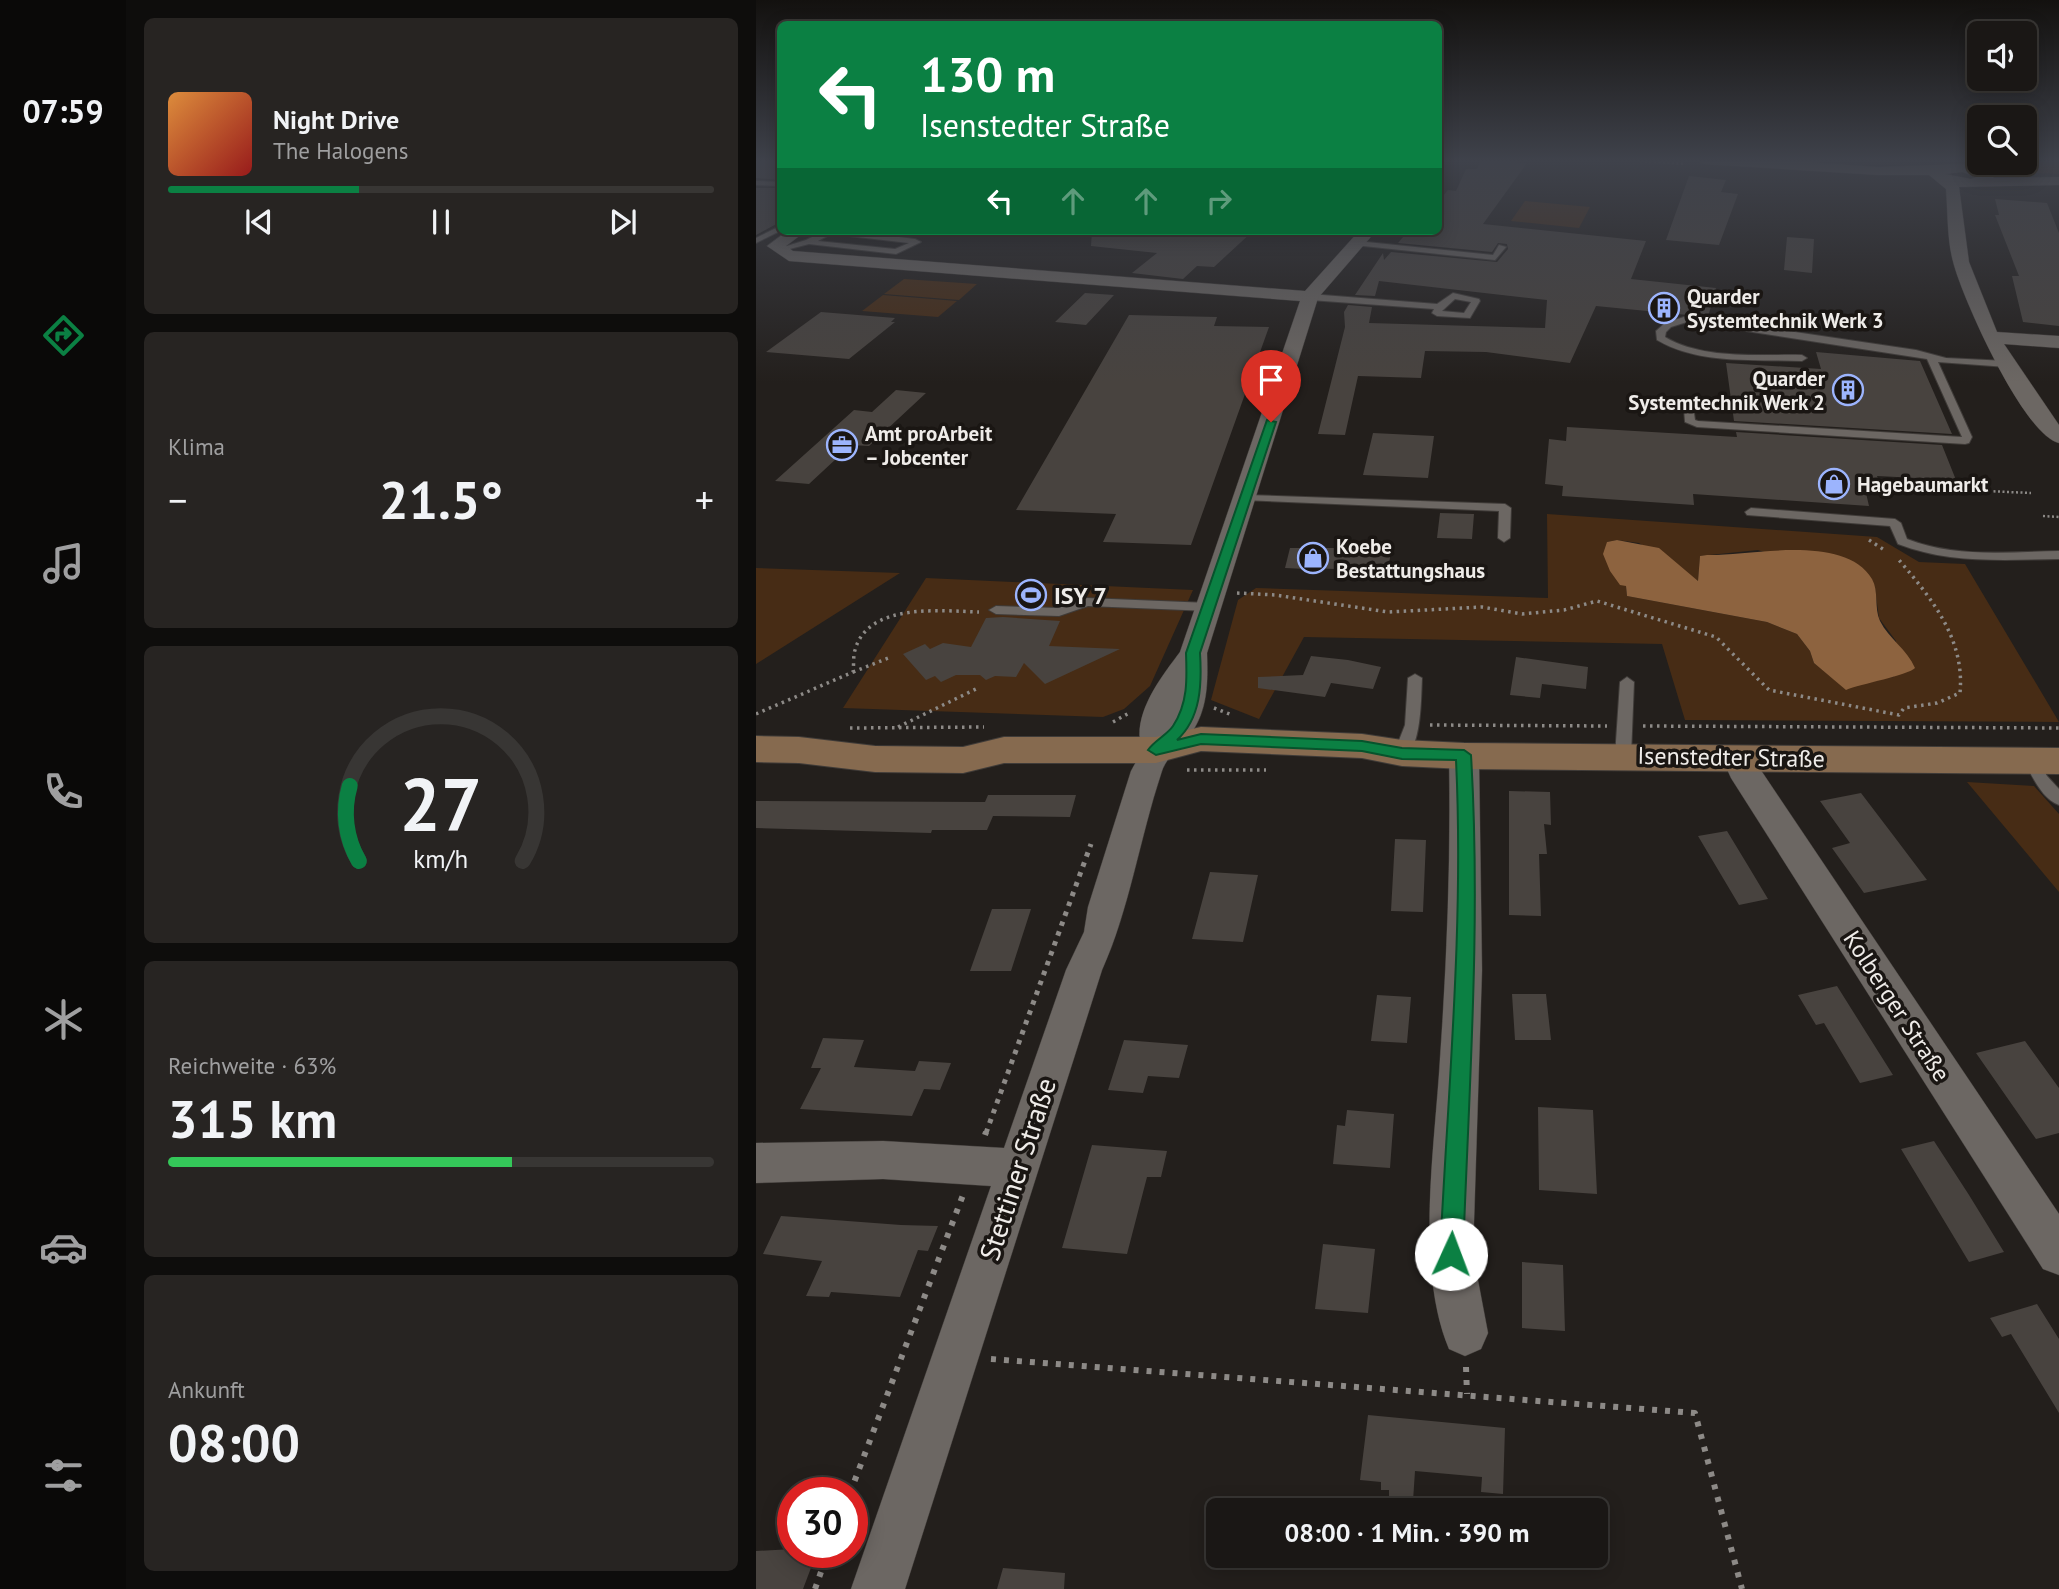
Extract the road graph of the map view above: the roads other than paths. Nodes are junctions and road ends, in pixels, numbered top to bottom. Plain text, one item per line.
1 (1957, 234) edge
2 (862, 235) edge
3 (804, 237) edge
4 (1363, 237) edge
5 (1502, 247) dead end
6 (777, 249) junction
7 (756, 250) edge
8 (1310, 297) junction
9 (1439, 307) dead end
10 (1990, 337) junction
11 (2059, 342) edge
12 (1931, 357) junction
13 (1802, 358) dead end
14 (2007, 364) junction
15 (1687, 399) dead end
16 (2059, 437) edge
17 (1247, 498) junction
18 (1751, 512) dead end
19 (1504, 538) dead end
20 (2059, 555) edge
21 (1212, 600) junction
22 (996, 610) road end
23 (1415, 678) dead end
24 (1627, 682) dead end
25 (1407, 739) junction
26 (1623, 741) junction
27 (756, 749) edge
28 (1156, 750) junction
29 (1464, 755) junction
30 (1737, 758) junction
31 (2046, 761) edge
32 (2059, 799) edge
33 (756, 1163) edge
34 (1017, 1168) junction
35 (2059, 1253) edge
36 (1465, 1333) dead end
37 (878, 1589) edge

1 - 10 street
2 - 3 lane
3 - 6 street
4 - 5 lane
4 - 8 street
6 - 7 lane
6 - 8 street
8 - 9 lane
8 - 17 street
10 - 11 street
10 - 14 street
12 - 13 lane
12 - 14 lane
12 - 15 lane
14 - 16 street
17 - 19 lane
17 - 21 street
18 - 20 lane
21 - 22 lane
21 - 28 street
23 - 25 lane
24 - 26 lane
25 - 28 street, Isenstedter Straße
25 - 29 street, Isenstedter Straße
26 - 29 street, Isenstedter Straße
26 - 30 street, Isenstedter Straße
27 - 28 street, Isenstedter Straße
28 - 34 street, Stettiner Straße
29 - 36 street
30 - 31 street, Isenstedter Straße
30 - 35 street, Kolberger Straße
31 - 32 lane
33 - 34 street
34 - 37 street, Stettiner Straße

